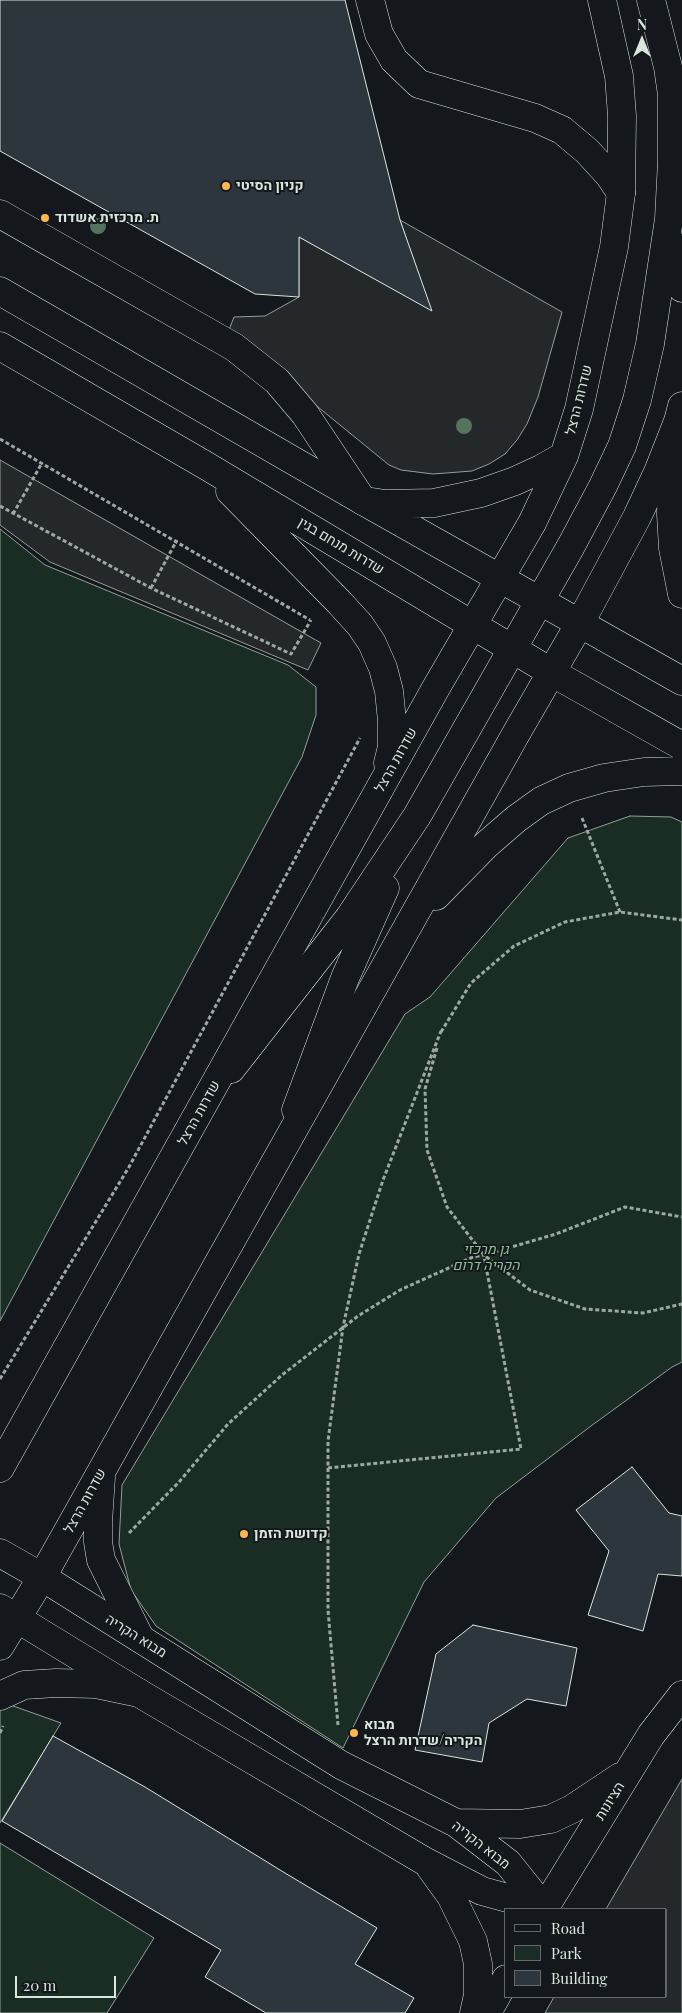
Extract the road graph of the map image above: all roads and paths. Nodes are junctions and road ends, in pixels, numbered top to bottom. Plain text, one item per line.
1 (370, 0) edge
2 (602, 0) edge
3 (651, 0) edge
4 (621, 193) junction
5 (0, 214) edge
6 (669, 219) junction
7 (682, 288) edge
8 (0, 291) edge
9 (0, 346) edge
10 (680, 414) edge
11 (0, 439) edge
12 (564, 456) junction
13 (42, 463) junction
14 (205, 465) junction
15 (363, 501) junction
16 (0, 506) edge
17 (13, 514) junction
18 (177, 540) junction
19 (501, 578) junction
20 (151, 588) junction
21 (682, 594) edge
22 (540, 600) junction
23 (311, 620) junction
24 (580, 622) junction
25 (472, 624) junction
26 (318, 625) dead end
27 (512, 648) junction
28 (551, 672) junction
29 (682, 682) edge
30 (364, 731) dead end
31 (682, 746) edge
32 (682, 771) edge
33 (384, 782) junction
34 (569, 788) junction
35 (417, 816) junction
36 (620, 912) junction
37 (682, 920) edge
38 (410, 922) junction
39 (441, 1031) junction
40 (205, 1102) junction
41 (281, 1152) junction
42 (682, 1217) edge
43 (484, 1256) junction
44 (682, 1304) edge
45 (343, 1327) junction
46 (0, 1379) edge
47 (32, 1412) junction
48 (0, 1431) edge
49 (0, 1468) edge
50 (328, 1468) junction
51 (102, 1471) junction
52 (0, 1553) edge
53 (101, 1560) junction
54 (42, 1577) junction
55 (8, 1613) edge
56 (140, 1638) junction
57 (0, 1646) edge
58 (139, 1693) junction
59 (0, 1696) edge
60 (682, 1696) edge
61 (341, 1765) junction
62 (628, 1772) junction
63 (456, 1823) junction
64 (426, 1862) junction
65 (541, 1908) edge
66 (543, 1908) edge
67 (545, 1908) edge
68 (504, 1983) edge
69 (474, 2013) edge
70 (487, 2013) edge

1 - 4 main road
2 - 4 main road, שדרות הרצל
3 - 6 main road
4 - 12 main road, שדרות הרצל
5 - 15 main road
6 - 7 main road
6 - 22 main road
8 - 15 main road
9 - 14 main road, שדרות מנחם בגין
10 - 21 main road
10 - 24 main road, שדרות הרצל
11 - 13 path
12 - 15 main road
12 - 19 main road, שדרות הרצל
13 - 17 path
13 - 18 path
14 - 25 main road, שדרות מנחם בגין
14 - 33 main road
15 - 19 main road
16 - 17 path
17 - 20 path
18 - 20 path
18 - 23 path
19 - 22 main road
19 - 25 main road, שדרות הרצל
20 - 23 path
22 - 24 main road
22 - 27 main road
23 - 26 path
24 - 28 main road, שדרות הרצל
24 - 29 main road
25 - 27 main road, שדרות מנחם בגין
25 - 33 main road, שדרות הרצל
27 - 28 main road, שדרות מנחם בגין
27 - 35 main road
28 - 31 main road, שדרות מנחם בגין
28 - 38 main road, שדרות הרצל
30 - 46 path
32 - 34 main road
33 - 40 main road, שדרות הרצל
34 - 36 path
34 - 38 main road
35 - 40 main road
35 - 41 main road
36 - 37 path
36 - 39 path
38 - 41 main road, שדרות הרצל
39 - 43 path
39 - 45 path
40 - 47 main road, שדרות הרצל
41 - 51 main road, שדרות הרצל
42 - 43 path
43 - 44 path
43 - 45 path
43 - 50 path
45 - 50 path
45 - 53 path
47 - 48 main road
47 - 49 main road, שדרות הרצל
50 - 61 path
51 - 53 main road
51 - 54 main road, שדרות הרצל
52 - 54 main road, מבוא הקריה
53 - 56 main road
54 - 55 main road, שדרות הרצל
54 - 56 main road, מבוא הקריה
55 - 57 main road, שדרות הרצל
55 - 58 main road
56 - 61 main road, מבוא הקריה
58 - 59 main road
58 - 64 main road
60 - 62 main road, הציונות
61 - 63 main road, מבוא הקריה
62 - 63 main road
62 - 67 main road, הציונות
63 - 66 main road, מבוא הקריה
64 - 65 main road
64 - 69 main road
68 - 70 main road

